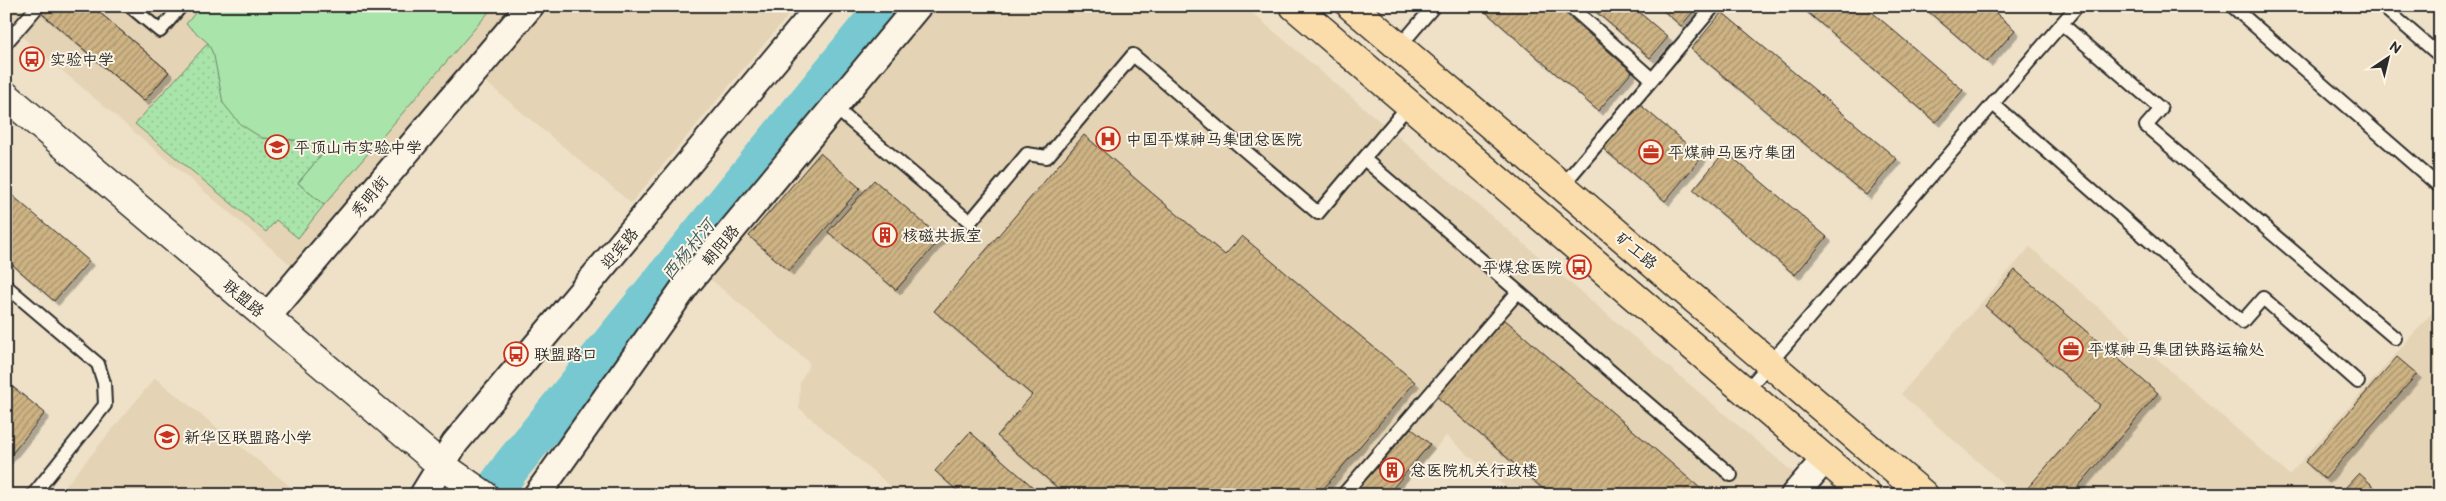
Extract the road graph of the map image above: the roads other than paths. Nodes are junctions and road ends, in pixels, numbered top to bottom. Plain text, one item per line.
1 (38, 6) edge
2 (130, 6) edge
3 (181, 6) edge
4 (530, 6) edge
5 (820, 6) edge
6 (918, 6) edge
7 (1294, 6) edge
8 (1351, 6) edge
9 (1434, 6) edge
10 (1570, 6) edge
11 (1714, 6) edge
12 (2077, 6) edge
13 (2232, 6) edge
14 (2382, 6) edge
15 (2062, 24) junction
16 (6, 43) edge
17 (1398, 47) junction
18 (2440, 56) edge
19 (1652, 79) junction
20 (6, 96) edge
21 (1993, 104) junction
22 (1409, 105) junction
23 (834, 107) junction
24 (1364, 159) junction
25 (1562, 186) junction
26 (2440, 187) edge
27 (6, 286) edge
28 (1517, 293) junction
29 (267, 317) junction
30 (2395, 338) dead end
31 (1769, 363) junction
32 (2358, 382) dead end
33 (1746, 391) junction
34 (1825, 459) junction
35 (449, 471) junction
36 (1731, 475) dead end
37 (33, 495) edge
38 (423, 495) edge
39 (484, 495) edge
40 (537, 495) edge
41 (1342, 495) edge
42 (1794, 495) edge
43 (1866, 495) edge
44 (1924, 495) edge

1 - 16 lane
2 - 3 lane
4 - 29 street, 秀明街
5 - 35 street, 迎宾路
6 - 23 street, 朝阳路
7 - 22 main road
8 - 17 main road, 矿工路
9 - 17 lane
10 - 19 lane
11 - 19 lane
12 - 15 lane
13 - 26 lane
14 - 18 lane
15 - 21 lane
15 - 30 lane
17 - 25 main road, 矿工路
19 - 25 lane
20 - 29 street, 联盟路
21 - 31 lane
21 - 32 lane
22 - 24 lane
22 - 33 main road
23 - 24 lane
23 - 40 street, 朝阳路
24 - 28 lane
25 - 31 main road, 矿工路
27 - 37 lane
28 - 36 lane
28 - 41 lane
29 - 35 street, 联盟路
31 - 33 lane
31 - 44 main road, 矿工路
33 - 34 main road
34 - 42 street
34 - 43 main road
35 - 38 street, 迎宾路
35 - 39 street, 联盟路

